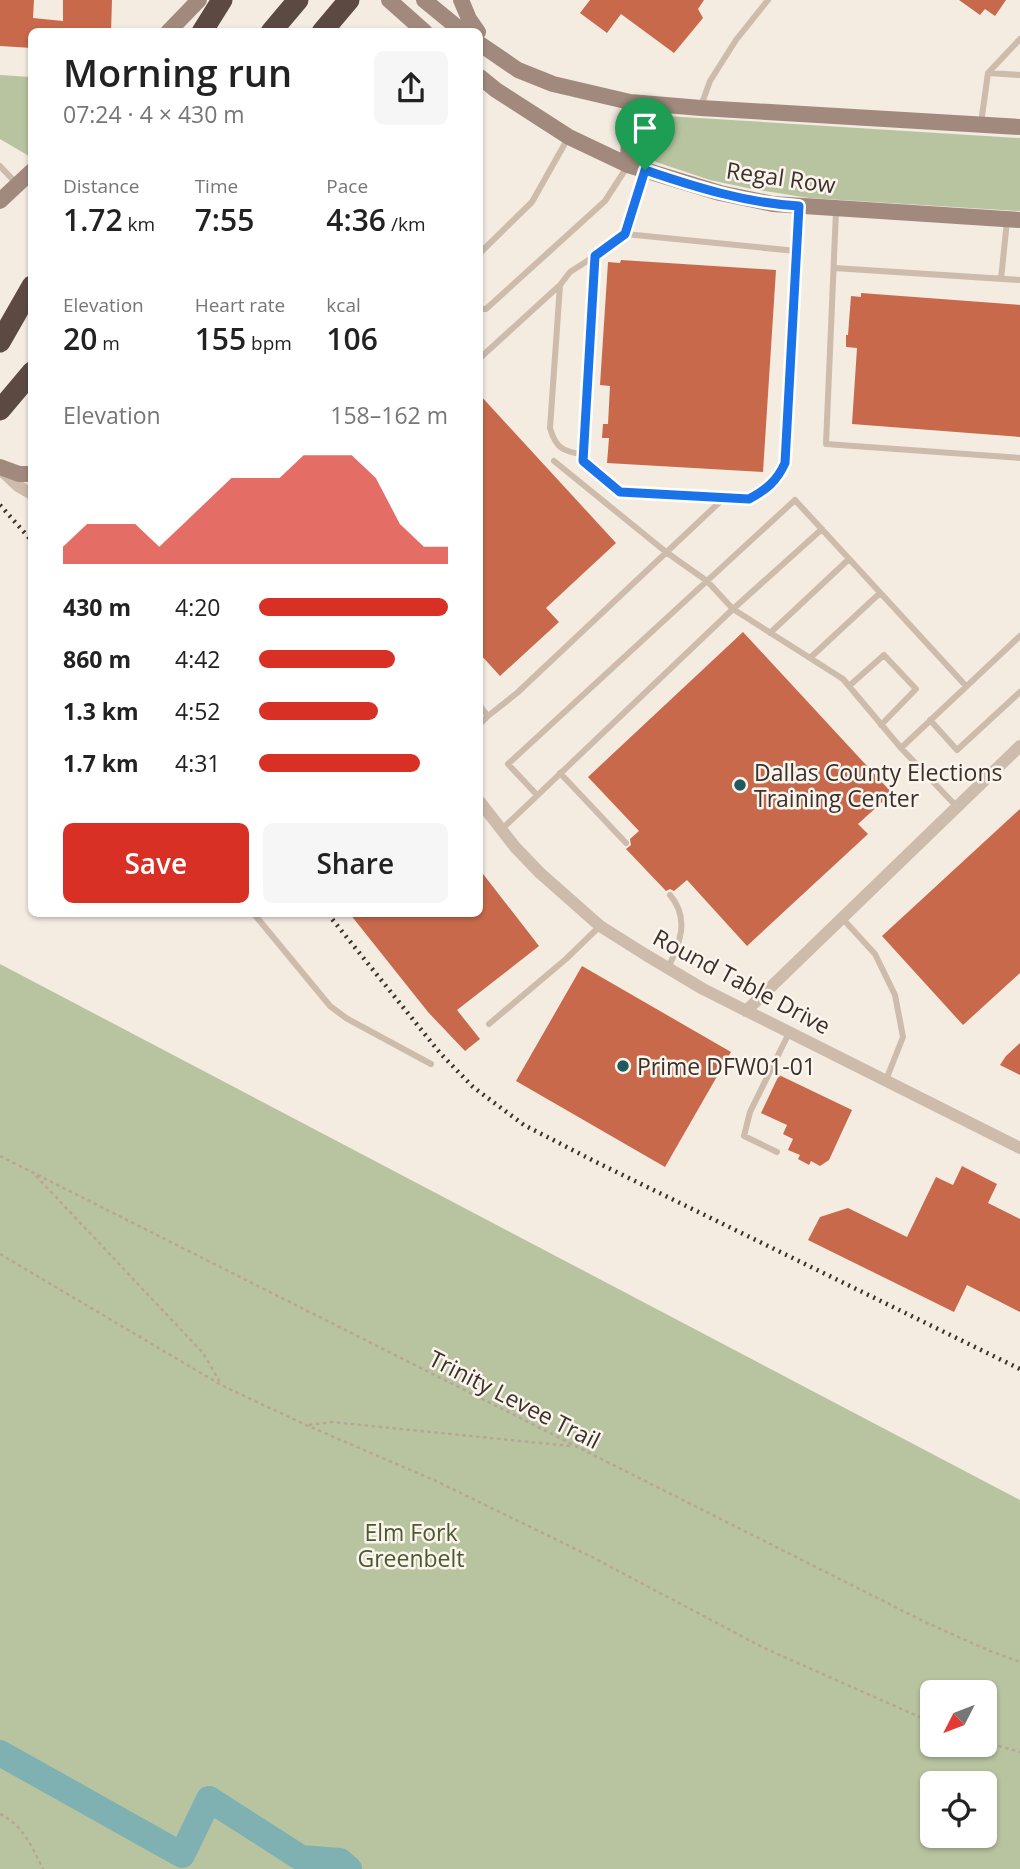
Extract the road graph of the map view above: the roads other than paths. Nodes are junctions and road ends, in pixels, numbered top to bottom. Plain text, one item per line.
1 (199, 0) edge
2 (222, 0) edge
3 (298, 0) edge
4 (389, 0) edge
5 (461, 0) edge
6 (768, 0) edge
7 (348, 1) edge
8 (431, 2) edge
9 (172, 28) edge
10 (204, 28) edge
11 (274, 28) edge
12 (325, 28) edge
13 (417, 28) edge
14 (418, 28) edge
15 (459, 28) edge
16 (476, 28) edge
17 (483, 36) edge
18 (1020, 39) edge
19 (483, 46) edge
20 (518, 70) junction
21 (988, 74) junction
22 (1020, 75) edge
23 (483, 79) edge
24 (630, 102) junction
25 (701, 108) junction
26 (981, 125) junction
27 (1020, 127) edge
28 (569, 137) junction
29 (628, 165) junction
30 (0, 166) edge
31 (645, 170) junction
32 (28, 175) edge
33 (17, 185) junction
34 (0, 201) edge
35 (799, 206) junction
36 (836, 208) junction
37 (1014, 220) edge
38 (625, 234) junction
39 (483, 250) edge
40 (796, 251) junction
41 (595, 256) junction
42 (834, 268) junction
43 (1001, 279) junction
44 (1020, 280) edge
45 (560, 285) junction
46 (28, 293) edge
47 (483, 309) edge
48 (28, 319) edge
49 (0, 342) edge
50 (0, 351) edge
51 (483, 355) edge
52 (28, 377) edge
53 (0, 410) edge
54 (584, 455) junction
55 (1020, 458) edge
56 (554, 461) dead end
57 (0, 468) edge
58 (28, 474) edge
59 (28, 492) edge
60 (724, 498) junction
61 (822, 529) junction
62 (666, 552) junction
63 (849, 559) junction
64 (707, 581) junction
65 (880, 593) junction
66 (733, 610) junction
67 (770, 633) junction
68 (1020, 636) edge
69 (810, 658) junction
70 (849, 686) junction
71 (967, 686) junction
72 (1020, 692) edge
73 (483, 710) edge
74 (488, 716) junction
75 (930, 720) junction
76 (483, 721) edge
77 (881, 725) junction
78 (1020, 746) edge
79 (901, 748) junction
80 (560, 774) junction
81 (537, 795) junction
82 (483, 807) edge
83 (957, 807) junction
84 (501, 830) junction
85 (626, 844) dead end
86 (670, 895) dead end
87 (256, 917) edge
88 (842, 918) junction
89 (600, 926) junction
90 (667, 968) junction
91 (746, 1011) junction
92 (489, 1024) dead end
93 (789, 1032) junction
94 (431, 1064) dead end
95 (886, 1081) junction
96 (1020, 1148) edge
97 (777, 1152) dead end

1 - 9 main road
2 - 10 highway
3 - 11 highway
4 - 13 main road
5 - 16 main road
6 - 25 lane
7 - 12 highway
8 - 14 main road
8 - 15 main road
17 - 20 main road
18 - 21 lane
19 - 20 main road
20 - 24 main road
21 - 22 lane
21 - 26 lane
23 - 28 main road, Regal Row
24 - 25 main road
24 - 29 main road
25 - 26 main road
26 - 27 main road
28 - 29 main road, Regal Row
28 - 39 lane
29 - 31 main road, Regal Row
29 - 47 lane
30 - 33 lane
31 - 35 main road, Regal Row
31 - 38 lane
32 - 33 main road
33 - 34 main road
35 - 36 main road, Regal Row
35 - 40 lane
36 - 37 main road, Regal Row
36 - 42 lane
37 - 43 lane
38 - 40 lane
38 - 41 lane
40 - 60 lane
41 - 45 lane
41 - 54 lane
42 - 43 lane
42 - 55 lane
43 - 44 lane
45 - 51 lane
45 - 54 lane
46 - 49 highway
48 - 50 highway
52 - 53 highway
54 - 60 lane
56 - 62 lane
57 - 58 main road
57 - 59 street
60 - 62 lane
61 - 63 lane
61 - 64 lane
61 - 66 lane
62 - 64 lane
62 - 74 lane
63 - 65 lane
63 - 67 lane
64 - 66 lane
64 - 81 lane
65 - 69 lane
65 - 71 lane
66 - 67 lane
66 - 80 lane
67 - 69 lane
68 - 71 lane
69 - 70 lane
70 - 77 lane
70 - 77 lane
71 - 75 lane
72 - 75 lane
73 - 74 lane
74 - 76 lane
75 - 79 lane
77 - 79 lane
78 - 83 street
79 - 83 lane
80 - 81 lane
80 - 85 lane
81 - 84 lane
82 - 84 street, Round Table Drive
83 - 88 street
84 - 89 street, Round Table Drive
86 - 90 lane
87 - 94 lane
88 - 91 street
88 - 95 lane
89 - 90 street, Round Table Drive
89 - 92 lane
90 - 91 street, Round Table Drive
91 - 93 street, Round Table Drive
93 - 95 street, Round Table Drive
93 - 97 lane
95 - 96 street, Round Table Drive

